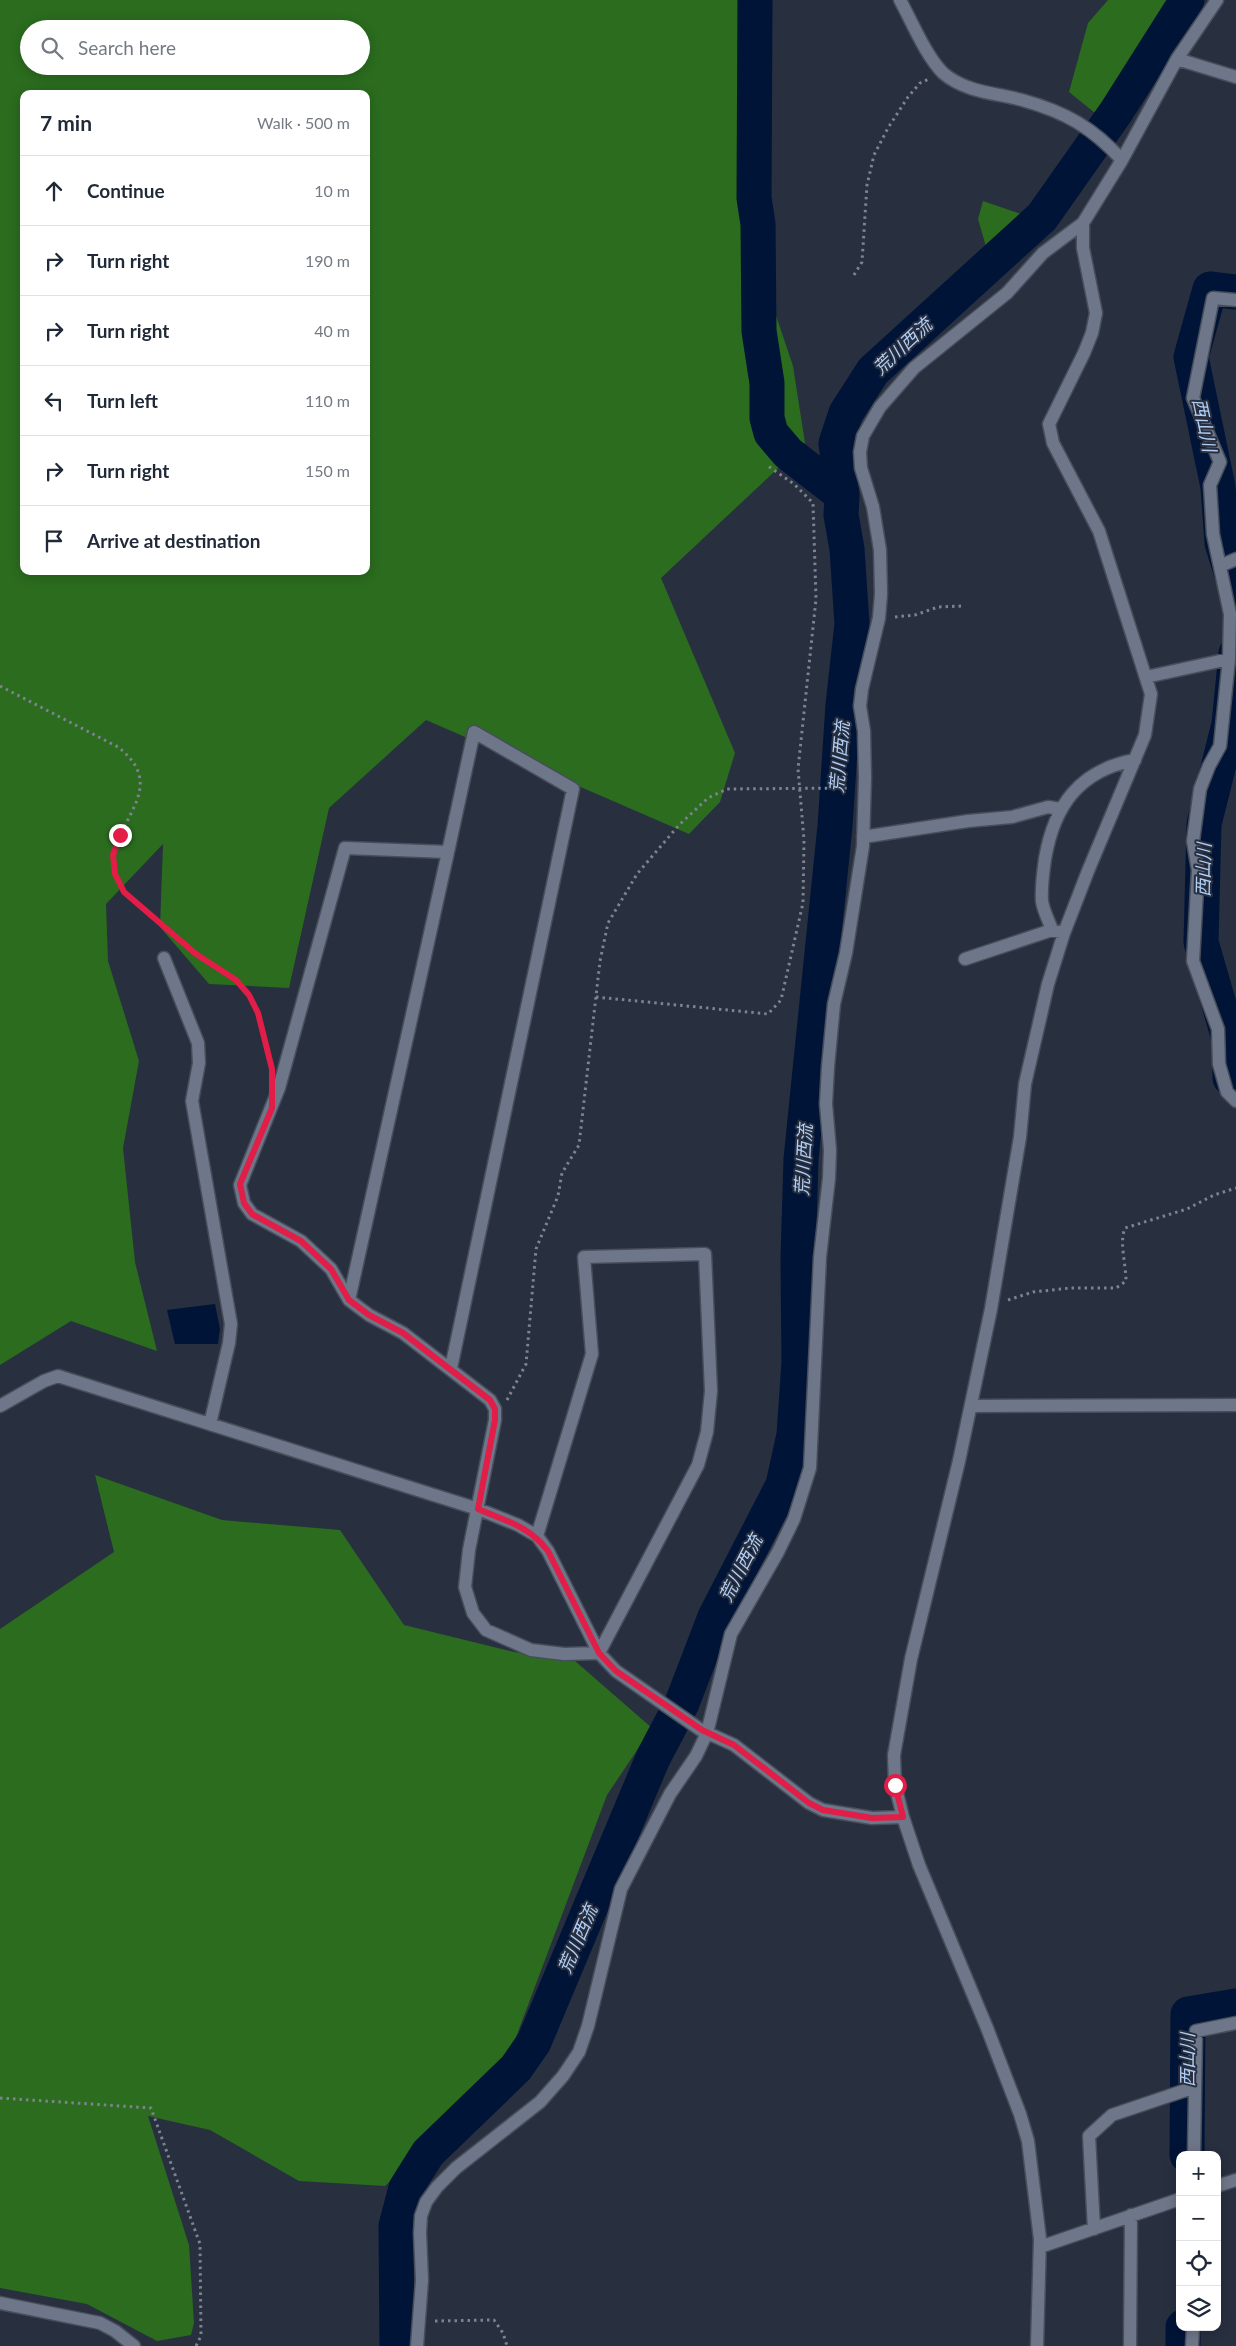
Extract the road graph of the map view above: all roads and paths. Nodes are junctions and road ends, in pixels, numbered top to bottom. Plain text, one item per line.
1 (900, 0) edge
2 (1217, 0) edge
3 (1177, 59) junction
4 (943, 72) junction
5 (1236, 77) edge
6 (1119, 156) junction
7 (1083, 223) junction
8 (854, 275) dead end
9 (1236, 300) edge
10 (768, 466) dead end
11 (1236, 559) edge
12 (1220, 566) junction
13 (963, 606) dead end
14 (879, 618) junction
15 (1229, 659) junction
16 (1146, 677) junction
17 (0, 686) edge
18 (1135, 760) junction
19 (855, 788) dead end
20 (801, 789) junction
21 (1061, 809) junction
22 (863, 837) junction
23 (448, 852) junction
24 (1058, 931) junction
25 (164, 958) dead end
26 (965, 959) dead end
27 (596, 997) junction
28 (272, 1069) dead end
29 (1236, 1101) edge
30 (1236, 1188) edge
31 (349, 1300) junction
32 (991, 1306) junction
33 (451, 1368) junction
34 (1236, 1405) edge
35 (0, 1406) edge
36 (971, 1406) junction
37 (495, 1409) junction
38 (210, 1424) junction
39 (478, 1509) junction
40 (537, 1536) junction
41 (599, 1653) junction
42 (704, 1731) junction
43 (903, 1817) junction
44 (1236, 2024) edge
45 (1195, 2087) junction
46 (0, 2098) edge
47 (1194, 2151) edge
48 (1236, 2180) edge
49 (1221, 2185) edge
50 (1176, 2200) edge
51 (1131, 2216) junction
52 (1094, 2228) junction
53 (1040, 2247) junction
54 (0, 2303) edge
55 (420, 2314) junction
56 (1192, 2331) edge
57 (134, 2346) edge
58 (196, 2346) edge
59 (417, 2346) edge
60 (507, 2346) edge
61 (1037, 2346) edge
62 (1130, 2346) edge
63 (1192, 2346) edge

1 - 4 street
2 - 3 street
3 - 5 street
3 - 6 street
4 - 6 street
4 - 8 path
6 - 7 street
7 - 14 street
7 - 16 street
9 - 12 street
10 - 20 path
11 - 12 street
12 - 15 street
13 - 14 path
14 - 22 street
15 - 16 street
15 - 29 street
16 - 18 street
17 - 28 path
18 - 21 street
18 - 24 street
19 - 20 path
20 - 27 path
20 - 27 path
21 - 22 street
21 - 24 street
22 - 42 street
23 - 31 street
23 - 31 street
23 - 33 street
24 - 26 street
24 - 32 street
25 - 38 street
27 - 37 path
30 - 32 path
31 - 33 street
32 - 36 street
33 - 37 street
34 - 36 street
35 - 38 street
36 - 43 street
37 - 39 street
38 - 39 street
39 - 40 street
39 - 41 street
40 - 41 street
40 - 41 street
41 - 42 street
42 - 43 street
42 - 55 street
43 - 53 street
44 - 45 street
45 - 47 street
45 - 52 street
46 - 58 path
48 - 49 street
50 - 51 street
51 - 52 street
51 - 62 street
52 - 53 street
53 - 61 street
54 - 57 street
55 - 59 street
55 - 60 path
56 - 63 street

